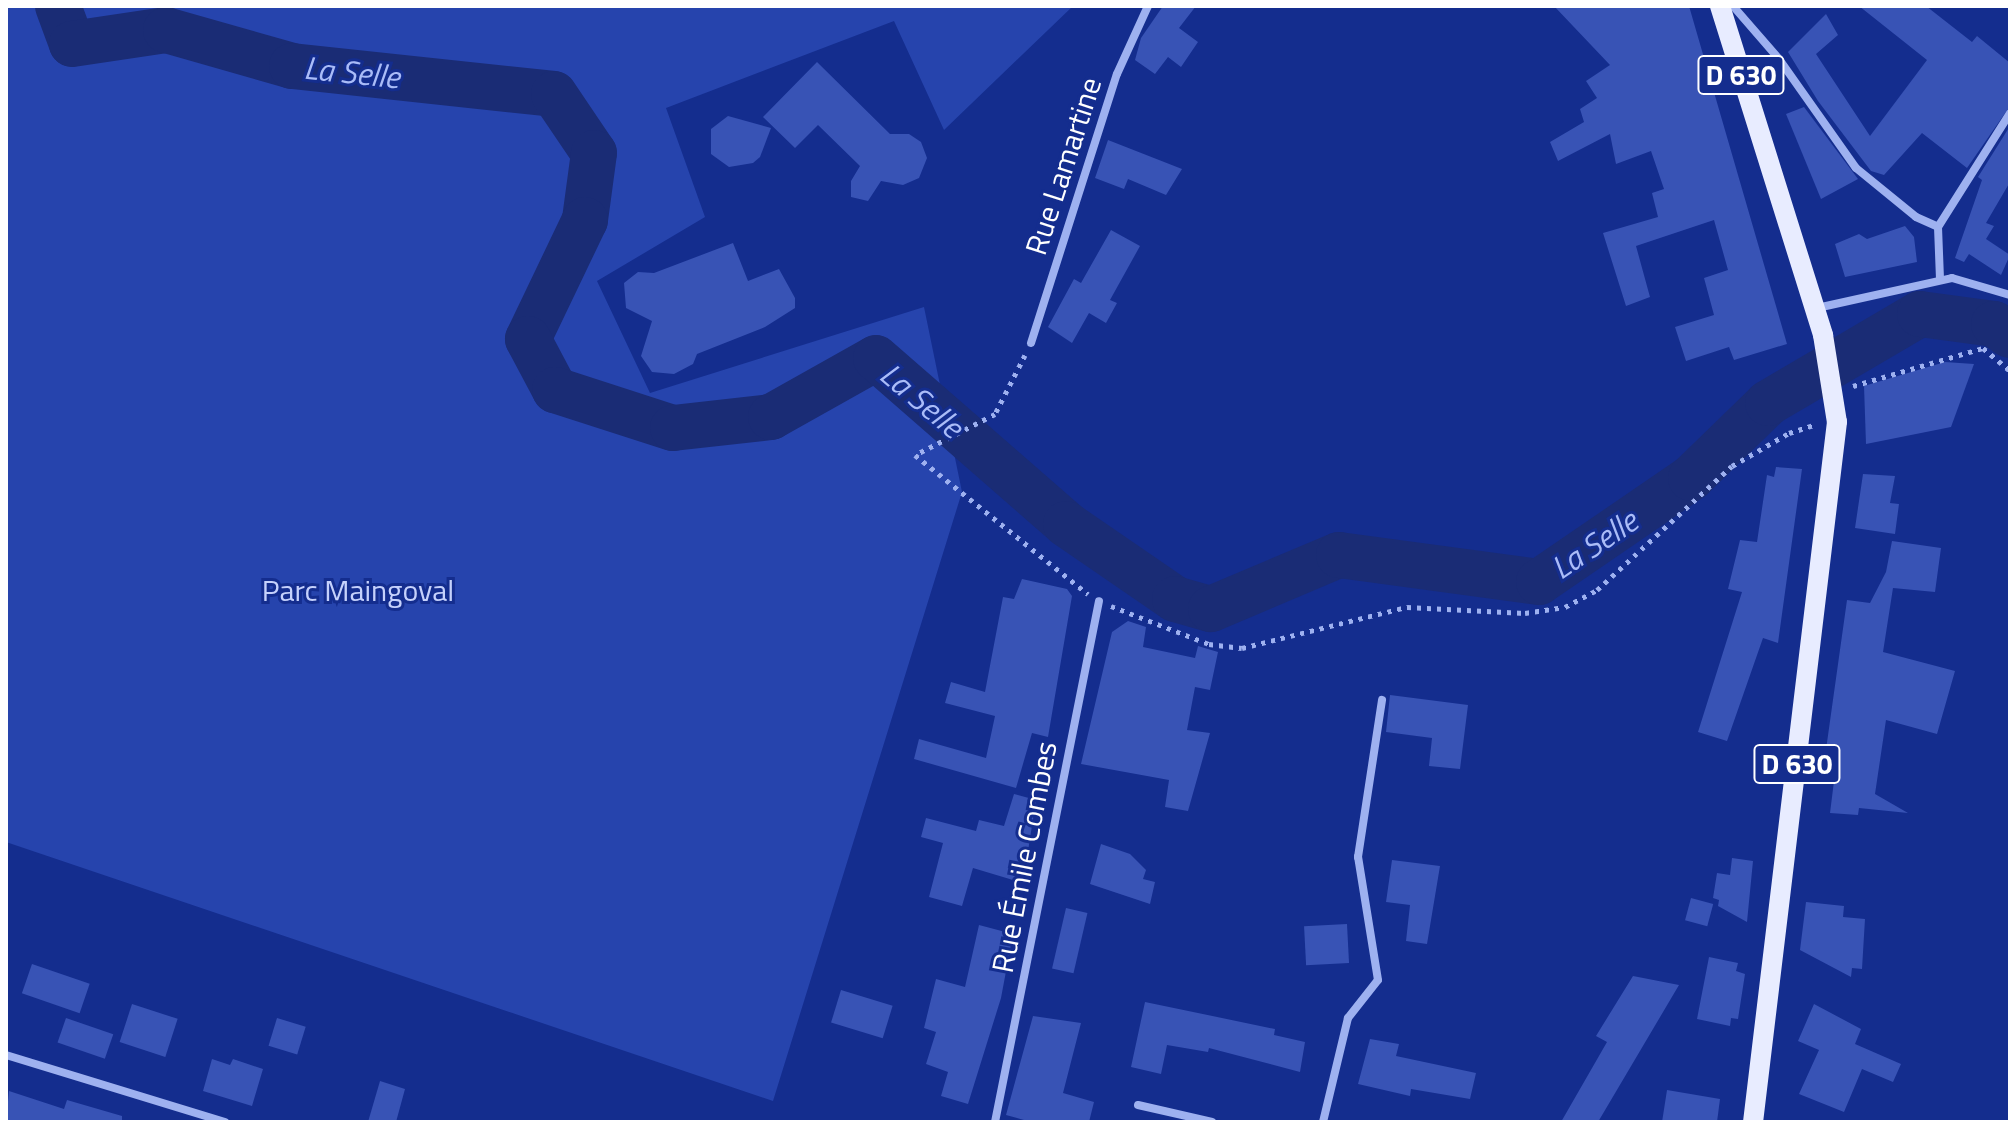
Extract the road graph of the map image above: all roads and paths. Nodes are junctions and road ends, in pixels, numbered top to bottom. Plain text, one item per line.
1 (1148, 6) edge
2 (1720, 6) edge
3 (1733, 6) edge
4 (2010, 113) edge
5 (1938, 227) junction
6 (1940, 279) junction
7 (2010, 295) edge
8 (1815, 309) junction
9 (1031, 343) joint
10 (2010, 371) edge
11 (1854, 386) dead end
12 (1836, 414) junction
13 (1099, 601) junction
14 (1382, 700) dead end
15 (6, 1055) edge
16 (1138, 1105) dead end
17 (206, 1119) edge
18 (225, 1122) edge
19 (995, 1122) edge
20 (1212, 1122) edge
21 (1323, 1122) edge
22 (1753, 1122) edge

1 - 9 street, Rue Lamartine
2 - 8 main road, D 630
3 - 5 street
4 - 5 street
5 - 6 street
6 - 7 street
6 - 8 street
8 - 12 main road, D 630
9 - 13 path
10 - 11 path
12 - 13 path
12 - 22 main road, D 630
13 - 19 street, Rue Émile Combes
14 - 21 street
15 - 17 street
16 - 20 street
17 - 18 street

